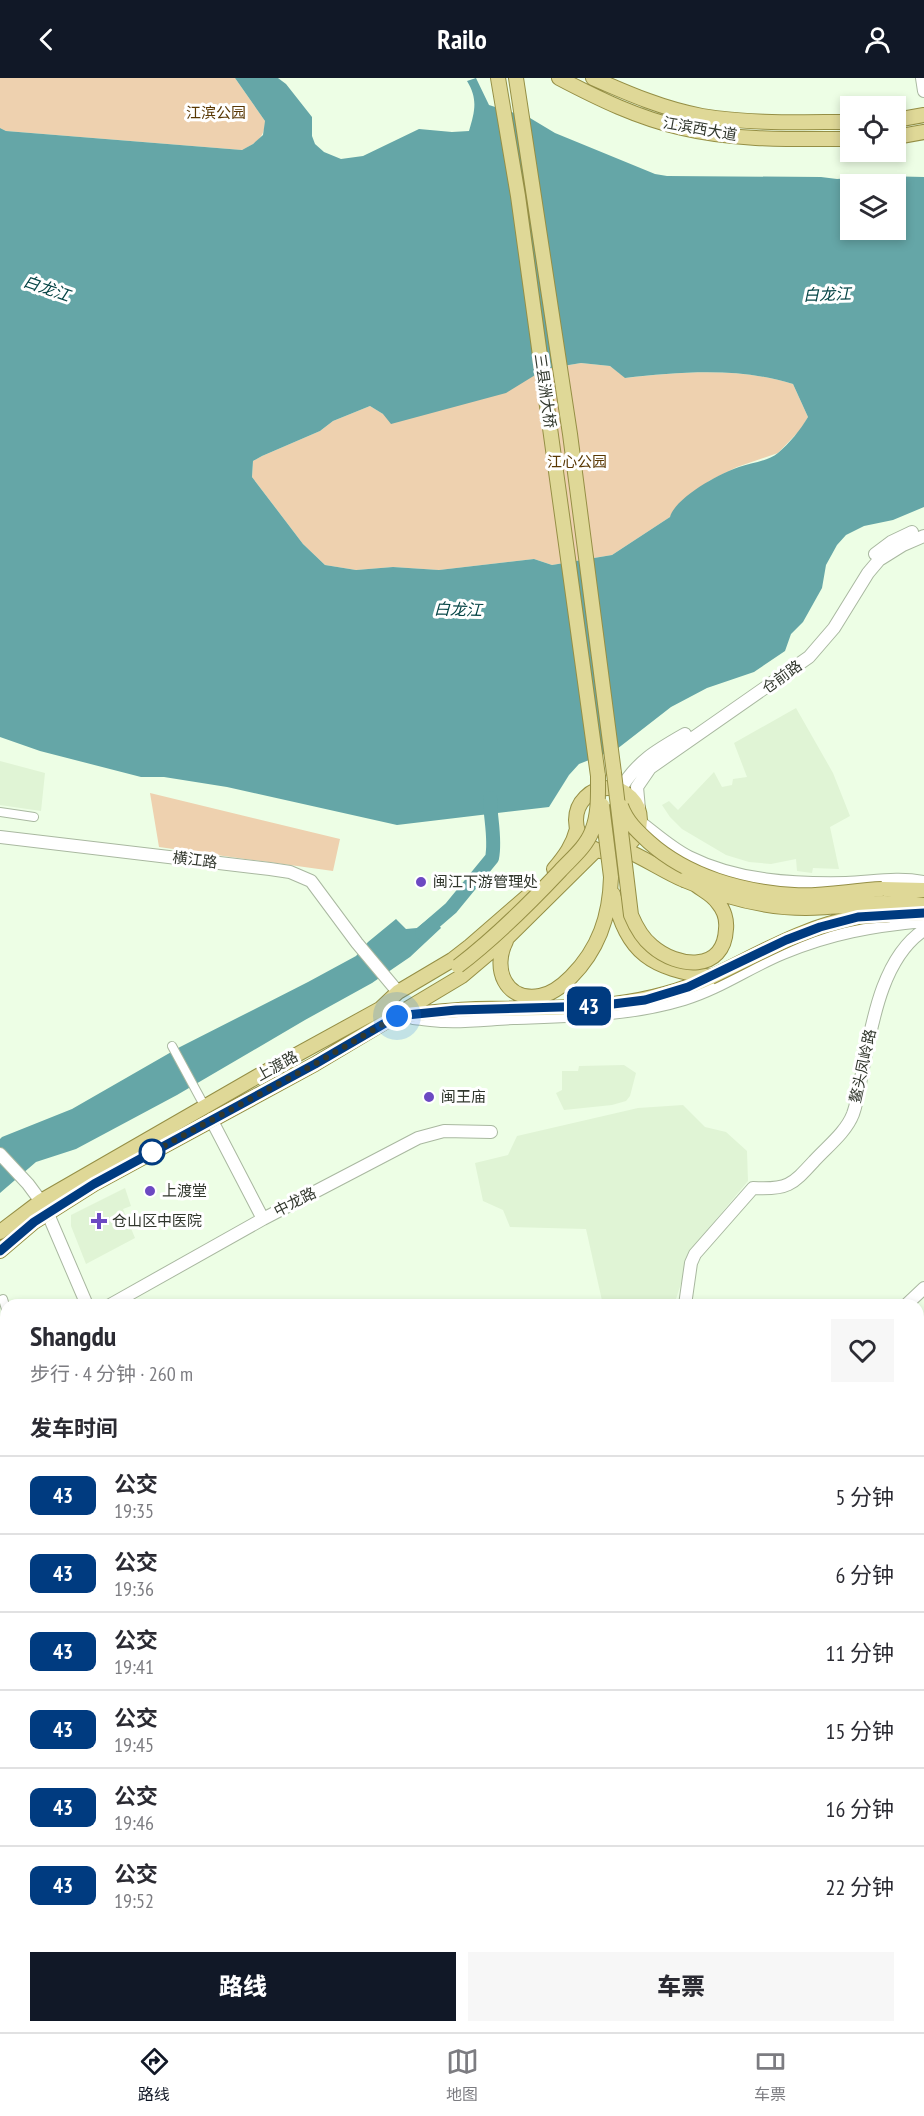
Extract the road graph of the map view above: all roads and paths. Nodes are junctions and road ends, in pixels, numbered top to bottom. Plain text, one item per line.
1 (498, 78) edge
2 (516, 78) edge
3 (559, 78) edge
4 (593, 78) edge
5 (922, 78) edge
6 (924, 91) edge
7 (924, 115) edge
8 (906, 118) edge
9 (840, 122) edge
10 (924, 132) edge
11 (906, 135) edge
12 (840, 139) edge
13 (924, 528) edge
14 (924, 536) edge
15 (614, 773) junction
16 (598, 776) junction
17 (620, 790) junction
18 (0, 812) edge
19 (639, 815) junction
20 (34, 817) dead end
21 (577, 829) junction
22 (0, 837) edge
23 (627, 846) junction
24 (596, 850) junction
25 (611, 877) junction
26 (689, 881) junction
27 (829, 882) junction
28 (924, 882) edge
29 (924, 890) edge
30 (924, 897) edge
31 (885, 901) junction
32 (924, 905) edge
33 (924, 913) edge
34 (924, 921) edge
35 (920, 933) edge
36 (834, 935) junction
37 (508, 937) junction
38 (711, 977) junction
39 (394, 988) junction
40 (380, 1009) junction
41 (397, 1016) junction
42 (172, 1046) dead end
43 (208, 1113) junction
44 (491, 1132) dead end
45 (0, 1154) edge
46 (44, 1207) junction
47 (263, 1219) junction
48 (0, 1232) edge
49 (0, 1251) edge
50 (924, 1288) edge
51 (84, 1299) edge
52 (121, 1299) edge
53 (686, 1299) edge
54 (912, 1299) edge

1 - 16 main road, 三县洲大桥
2 - 15 main road, 三县洲大桥
3 - 12 main road, 江滨西大道
4 - 9 main road, 江滨西大道
5 - 6 street
7 - 8 main road
10 - 11 main road
13 - 17 street, 仓前路
14 - 19 street, 仓前路
15 - 26 main road, bridge
15 - 31 main road, bridge
16 - 25 main road, bridge
16 - 40 main road, bridge
17 - 19 main road
17 - 21 main road
18 - 20 street
19 - 23 main road
19 - 27 street
21 - 24 main road
21 - 39 main road, 上渡路
22 - 39 street, 横江路
23 - 24 main road
23 - 26 main road
24 - 37 main road, 上渡路
25 - 37 main road
25 - 38 main road
26 - 31 main road, bridge
27 - 28 street
27 - 36 street
29 - 31 main road
30 - 31 main road
31 - 32 main road
31 - 33 main road
31 - 38 main road, bridge
34 - 36 street
35 - 53 street, 鳌头凤岭路
36 - 41 street
37 - 41 main road, 上渡路
38 - 41 main road
39 - 40 main road, 上渡路
40 - 43 main road, 上渡路
41 - 43 main road, 上渡路
42 - 43 street
43 - 46 main road, 上渡路
43 - 47 street
44 - 47 street, 中龙路
45 - 46 street
46 - 48 main road, 上渡路
46 - 49 main road, 上渡路
46 - 51 street
47 - 52 street, 中龙路
50 - 54 street

